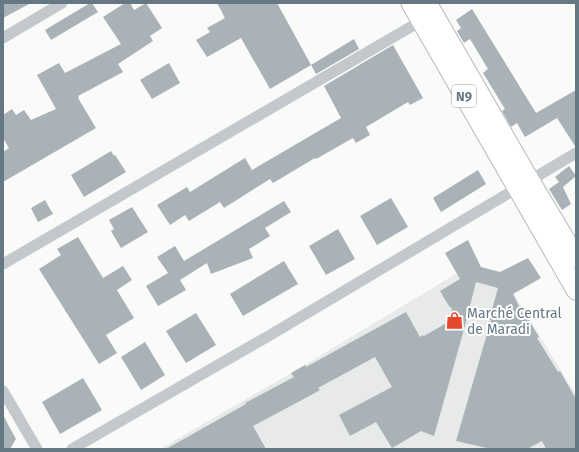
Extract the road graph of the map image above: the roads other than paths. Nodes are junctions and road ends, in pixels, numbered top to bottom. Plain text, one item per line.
1 (62, 3) edge
2 (411, 3) edge
3 (427, 13) edge
4 (3, 38) edge
5 (576, 153) edge
6 (523, 179) junction
7 (576, 258) edge
8 (3, 264) edge
9 (576, 290) edge
10 (3, 392) edge
11 (37, 449) edge
12 (72, 449) edge

1 - 4 street
2 - 3 highway, N9
3 - 6 highway, N9
3 - 8 street
5 - 6 street
6 - 7 highway, N9
6 - 9 highway, N9
6 - 12 street
10 - 11 street

